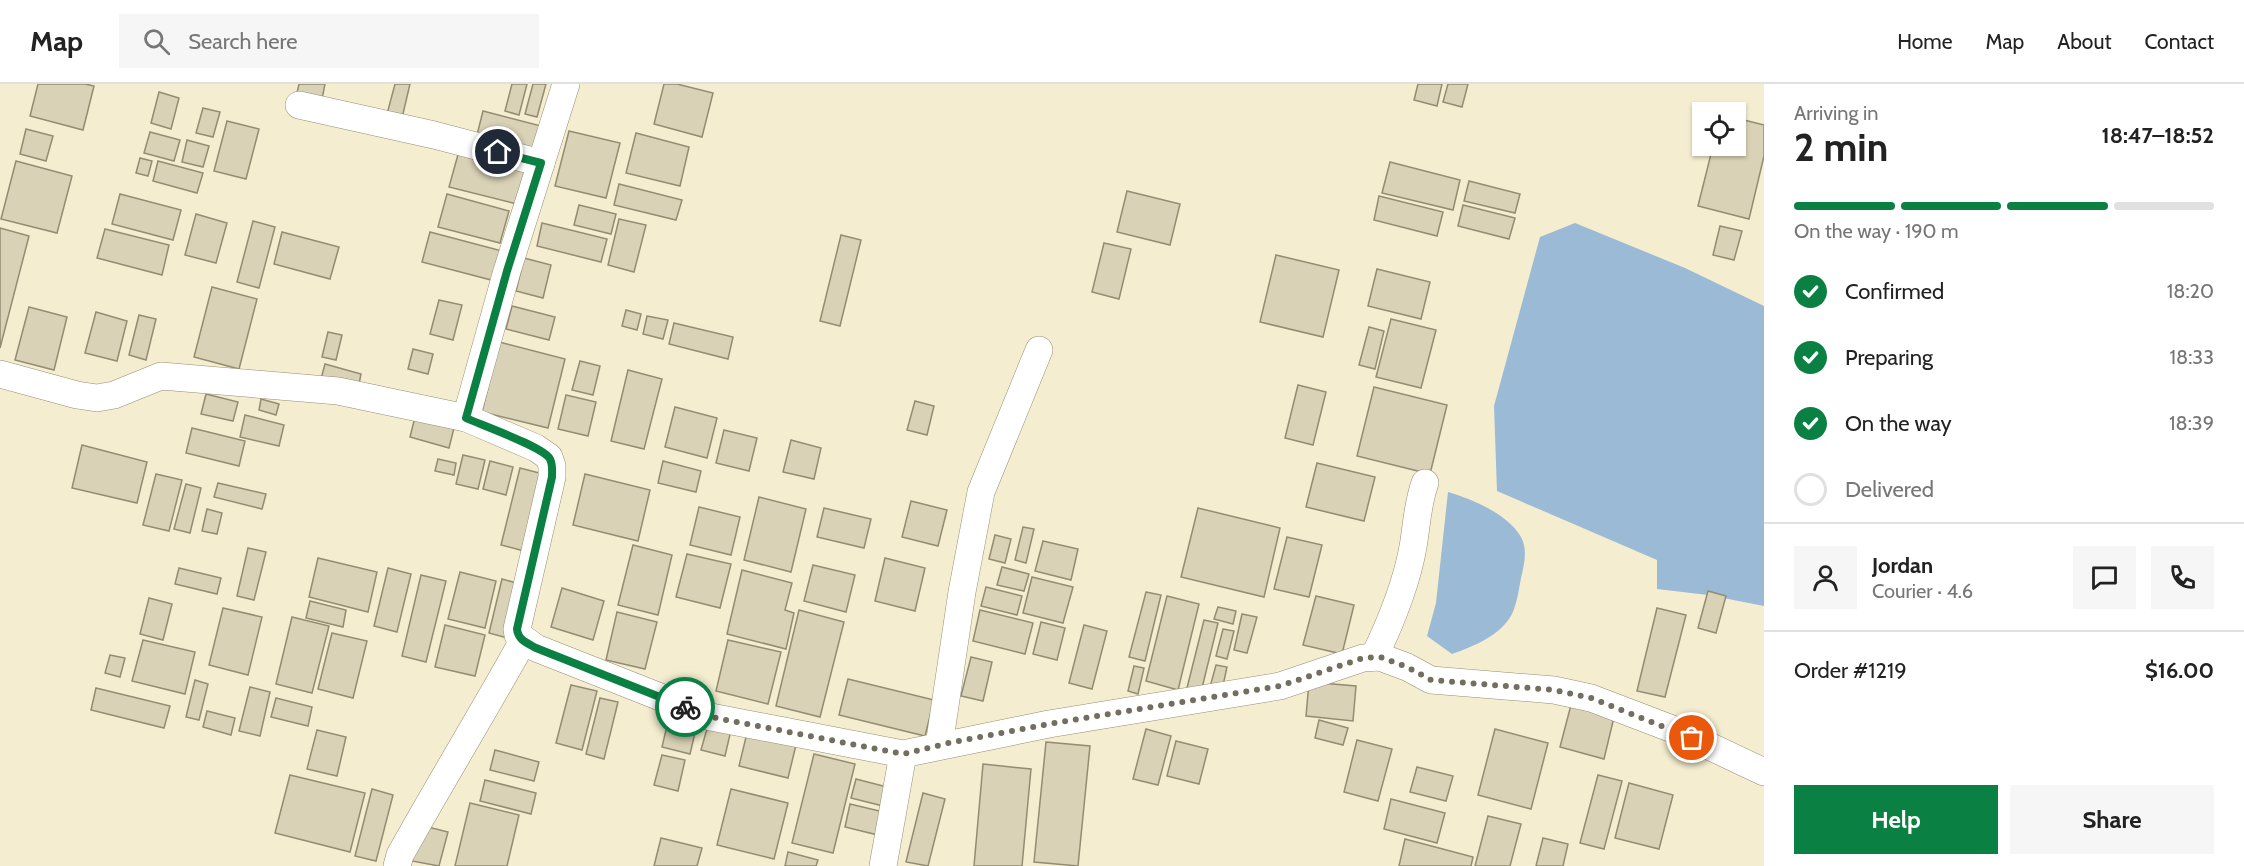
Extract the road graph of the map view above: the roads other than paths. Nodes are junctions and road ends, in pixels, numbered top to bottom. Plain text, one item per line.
1 (566, 84) edge
2 (298, 105) dead end
3 (541, 163) junction
4 (1039, 350) dead end
5 (0, 374) edge
6 (466, 418) junction
7 (1425, 483) dead end
8 (523, 641) junction
9 (1374, 657) junction
10 (939, 746) junction
11 (903, 754) junction
12 (1764, 772) edge
13 (397, 866) edge
14 (884, 866) edge

1 - 3 street
2 - 3 street
3 - 6 street
4 - 10 street
5 - 6 street
6 - 8 street
7 - 9 street
8 - 11 street
8 - 13 street
9 - 10 street
9 - 12 street
10 - 11 street
11 - 14 street

